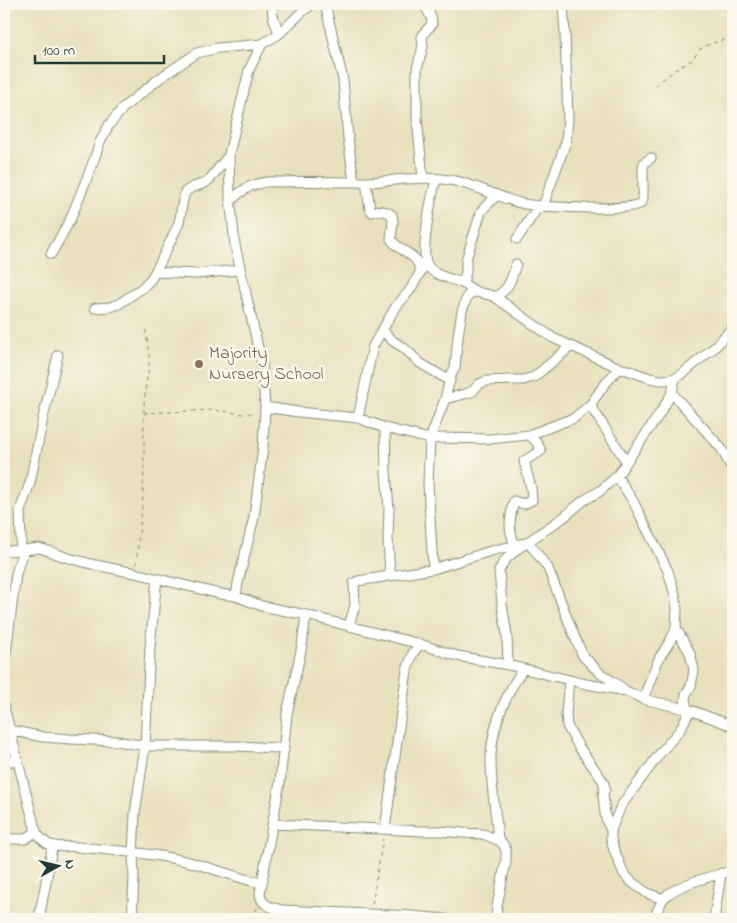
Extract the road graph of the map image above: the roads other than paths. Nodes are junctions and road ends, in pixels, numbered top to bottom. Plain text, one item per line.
1 (272, 4) edge
2 (312, 4) edge
3 (325, 4) edge
4 (424, 4) edge
5 (563, 4) edge
6 (279, 34) junction
7 (262, 44) junction
8 (229, 154) junction
9 (651, 158) dead end
10 (423, 178) junction
11 (436, 179) junction
12 (354, 182) junction
13 (366, 182) junction
14 (497, 195) junction
15 (230, 202) junction
16 (543, 206) junction
17 (517, 239) dead end
18 (50, 254) dead end
19 (426, 263) junction
20 (516, 264) dead end
21 (239, 270) junction
22 (155, 272) junction
23 (420, 272) junction
24 (461, 283) junction
25 (476, 292) junction
26 (496, 297) junction
27 (95, 308) dead end
28 (733, 327) edge
29 (382, 330) junction
30 (570, 346) junction
31 (58, 355) dead end
32 (622, 369) junction
33 (675, 378) junction
34 (450, 381) junction
35 (672, 393) junction
36 (445, 399) junction
37 (590, 405) junction
38 (265, 408) junction
39 (358, 418) junction
40 (385, 428) junction
41 (529, 435) junction
42 (430, 439) junction
43 (626, 461) junction
44 (733, 470) edge
45 (617, 476) junction
46 (528, 542) junction
47 (515, 546) junction
48 (23, 550) junction
49 (4, 551) edge
50 (433, 569) junction
51 (390, 576) junction
52 (157, 578) junction
53 (236, 596) junction
54 (306, 615) junction
55 (349, 626) junction
56 (676, 628) junction
57 (420, 644) junction
58 (508, 665) junction
59 (4, 668) edge
60 (523, 669) junction
61 (569, 680) junction
62 (626, 691) junction
63 (643, 699) junction
64 (4, 708) edge
65 (689, 710) junction
66 (733, 726) edge
67 (7, 729) edge
68 (144, 746) junction
69 (284, 750) junction
70 (17, 760) junction
71 (4, 762) edge
72 (272, 824) junction
73 (385, 829) junction
74 (611, 830) junction
75 (36, 832) junction
76 (4, 838) edge
77 (498, 840) junction
78 (52, 846) junction
79 (133, 853) junction
80 (733, 870) edge
81 (721, 873) junction
82 (263, 880) junction
83 (663, 899) junction
84 (38, 919) edge
85 (132, 919) edge
86 (445, 919) edge
87 (496, 919) edge
88 (654, 919) edge
89 (714, 919) edge

1 - 6 street
2 - 6 street
3 - 12 street
4 - 10 street
5 - 16 street
6 - 7 street
7 - 8 street
7 - 18 street
8 - 15 street
8 - 22 street
9 - 16 street
10 - 11 street
10 - 13 street
11 - 14 street
11 - 19 street
12 - 13 street
12 - 15 street
13 - 23 street
14 - 16 street
14 - 24 street
15 - 21 street
16 - 17 street
19 - 23 street
19 - 24 street
20 - 26 street
21 - 22 street
21 - 38 street
22 - 27 street
23 - 29 street
24 - 25 street
25 - 26 street
25 - 34 street
26 - 30 street
28 - 33 street
29 - 34 street
29 - 39 street
30 - 32 street
30 - 36 street
31 - 48 street
32 - 33 street
32 - 37 street
33 - 35 street
34 - 36 street
35 - 43 street
35 - 44 street
36 - 42 street
37 - 41 street
37 - 43 street
38 - 39 street
38 - 53 street
39 - 40 street
40 - 42 street
40 - 51 street
41 - 42 street
41 - 47 street
42 - 50 street
43 - 45 street
45 - 46 street
45 - 56 street
46 - 47 street
46 - 58 street
46 - 62 street
47 - 50 street
48 - 49 street
48 - 52 street
48 - 59 street
50 - 51 street
51 - 55 street
52 - 53 street
52 - 68 street
53 - 54 street
54 - 55 street
54 - 69 street
55 - 57 street
56 - 63 street
56 - 65 street
57 - 58 street
57 - 73 street
58 - 60 street
60 - 61 street
60 - 77 street
61 - 62 street
61 - 74 street
62 - 63 street
63 - 65 street
64 - 67 street
65 - 66 street
65 - 74 street
67 - 68 street
67 - 70 street
68 - 69 street
68 - 79 street
69 - 72 street
70 - 71 street
70 - 75 street
72 - 73 street
72 - 82 street
73 - 77 street
74 - 83 street
75 - 76 street
75 - 78 street
77 - 87 street
78 - 79 street
78 - 84 street
79 - 82 street
79 - 85 street
80 - 81 street
81 - 83 street
81 - 89 street
82 - 86 street
83 - 88 street

